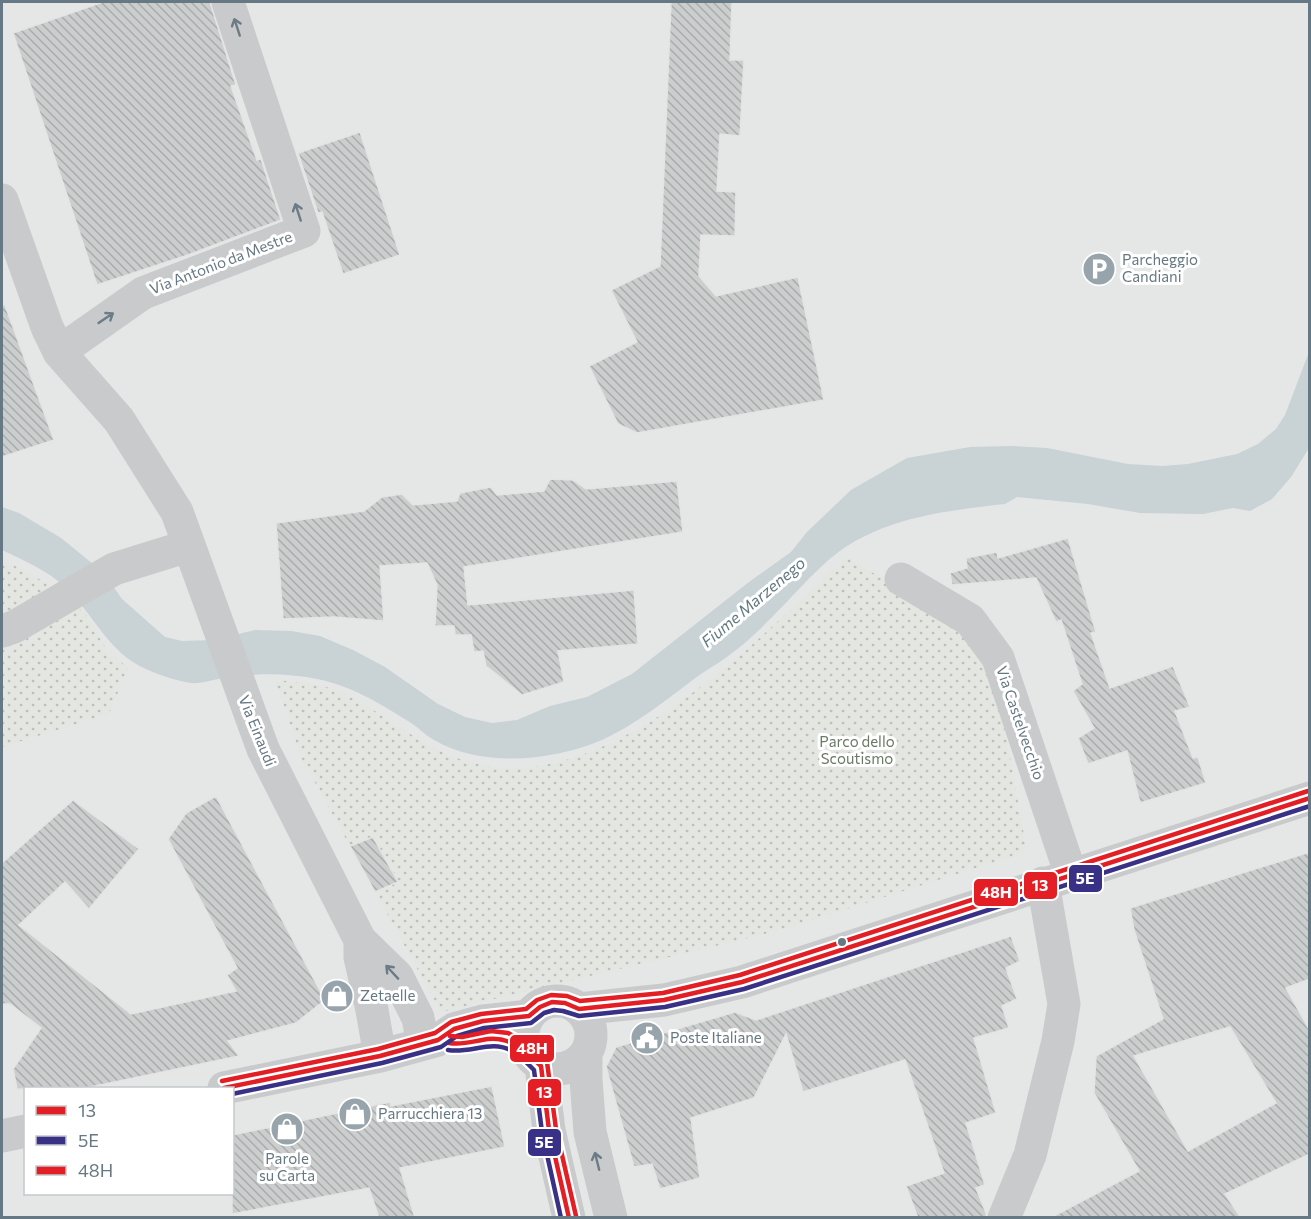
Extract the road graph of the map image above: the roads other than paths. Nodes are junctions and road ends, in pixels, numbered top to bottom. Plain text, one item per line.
1 (228, 2) edge
2 (2, 200) edge
3 (59, 352) junction
4 (189, 546) junction
5 (901, 579) dead end
6 (2, 631) edge
7 (1310, 798) edge
8 (1057, 879) junction
9 (360, 940) junction
10 (579, 1009) junction
11 (529, 1016) junction
12 (430, 1042) junction
13 (586, 1054) junction
14 (380, 1056) junction
15 (534, 1058) junction
16 (233, 1087) edge
17 (24, 1131) edge
18 (2, 1136) edge
19 (569, 1218) edge
20 (611, 1218) edge
21 (1004, 1218) edge

3 -> 1 street, Via Antonio da Mestre
2 - 3 street, Via Einaudi
3 - 4 street, Via Einaudi
4 - 6 street
4 - 9 street, Via Einaudi
5 - 8 street, Via Castelvecchio
7 - 8 street
8 - 10 street
8 - 21 street, Via Castelvecchio
12 -> 9 street
9 - 14 street
10 - 11 street
10 - 13 street
11 - 12 street
11 - 15 street
12 - 14 street
12 - 15 street
13 - 15 street
20 -> 13 street
14 - 16 street
15 - 19 street
17 - 18 street

